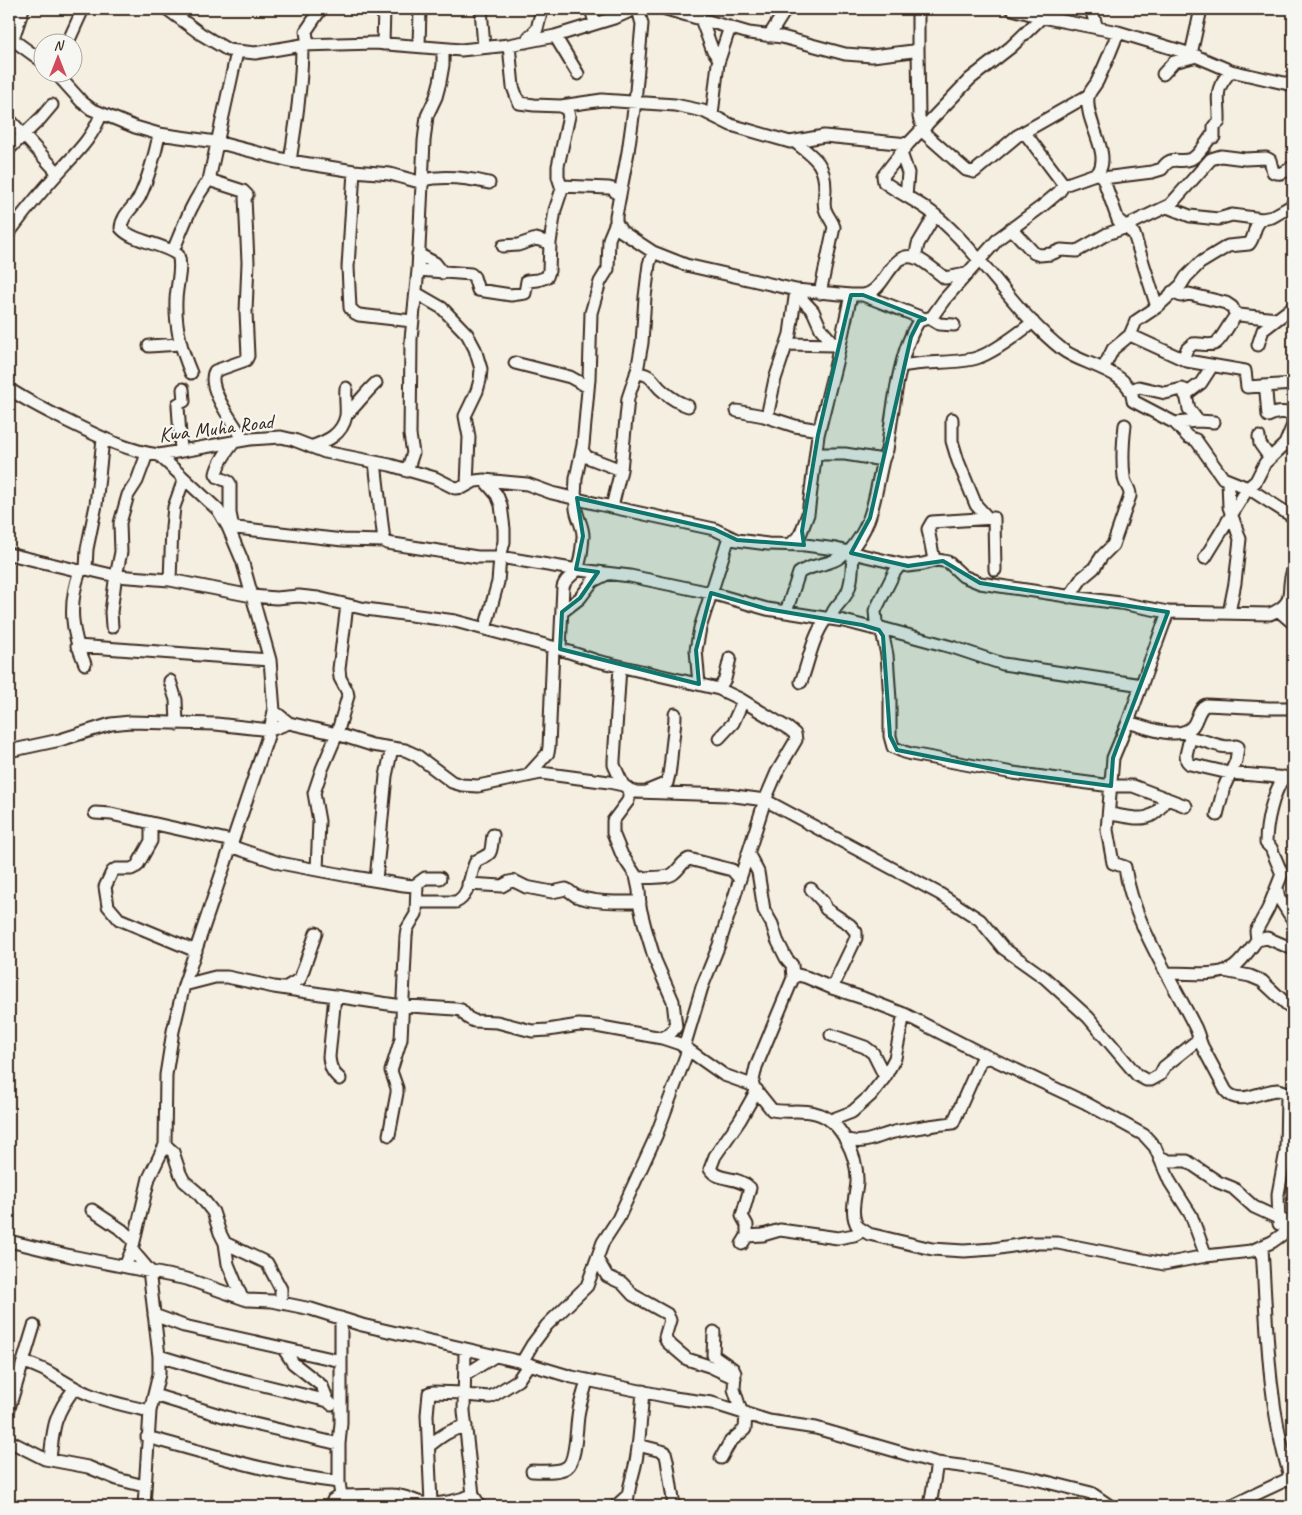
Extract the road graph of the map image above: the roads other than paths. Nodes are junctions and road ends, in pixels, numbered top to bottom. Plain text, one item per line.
1 (23, 9) edge
2 (83, 9) edge
3 (166, 9) edge
4 (321, 9) edge
5 (384, 9) edge
6 (420, 9) edge
7 (481, 9) edge
8 (542, 9) edge
9 (591, 9) edge
10 (636, 9) edge
11 (666, 9) edge
12 (786, 9) edge
13 (918, 9) edge
14 (1012, 9) edge
15 (1091, 9) edge
16 (1201, 9) edge
17 (1042, 17) junction
18 (701, 19) junction
19 (595, 24) junction
20 (730, 28) junction
21 (1097, 28) junction
22 (73, 32) edge
23 (1118, 32) junction
24 (555, 36) junction
25 (769, 36) junction
26 (10, 40) edge
27 (526, 42) junction
28 (383, 44) junction
29 (305, 45) junction
30 (509, 45) junction
31 (419, 46) junction
32 (484, 47) junction
33 (443, 49) junction
34 (918, 49) junction
35 (237, 52) junction
36 (32, 54) edge
37 (1194, 55) junction
38 (719, 59) junction
39 (1232, 71) junction
40 (578, 74) dead end
41 (1163, 74) dead end
42 (64, 82) edge
43 (1293, 85) edge
44 (1088, 95) junction
45 (635, 102) junction
46 (52, 105) dead end
47 (561, 106) junction
48 (101, 114) junction
49 (712, 114) junction
50 (9, 119) edge
51 (924, 129) junction
52 (1214, 132) junction
53 (1025, 133) junction
54 (159, 134) junction
55 (24, 136) junction
56 (216, 142) junction
57 (795, 142) junction
58 (905, 148) junction
59 (9, 149) edge
60 (290, 161) junction
61 (1206, 163) junction
62 (1293, 167) edge
63 (354, 171) junction
64 (58, 173) junction
65 (1100, 176) junction
66 (209, 180) junction
67 (423, 182) junction
68 (489, 183) dead end
69 (1064, 185) junction
70 (561, 186) junction
71 (619, 196) junction
72 (906, 196) junction
73 (1167, 207) junction
74 (1292, 207) edge
75 (935, 214) junction
76 (1262, 219) junction
77 (616, 222) junction
78 (1126, 227) junction
79 (1012, 228) junction
80 (9, 232) edge
81 (550, 243) junction
82 (503, 246) dead end
83 (173, 251) junction
84 (653, 252) junction
85 (418, 254) junction
86 (915, 258) junction
87 (980, 259) junction
88 (418, 270) junction
89 (443, 273) junction
90 (966, 274) junction
91 (796, 291) junction
92 (1172, 292) junction
93 (416, 293) junction
94 (820, 293) junction
95 (863, 295) junction
96 (850, 296) junction
97 (1158, 307) junction
98 (1293, 307) edge
99 (1237, 314) junction
100 (927, 319) junction
101 (1277, 319) junction
102 (412, 321) junction
103 (1033, 322) junction
104 (954, 325) dead end
105 (1130, 335) junction
106 (180, 344) junction
107 (788, 344) junction
108 (1258, 345) dead end
109 (149, 346) dead end
110 (836, 347) junction
111 (1183, 359) junction
112 (516, 363) dead end
113 (902, 366) junction
114 (1212, 366) junction
115 (1103, 369) junction
116 (191, 373) dead end
117 (636, 373) junction
118 (376, 383) dead end
119 (1293, 384) edge
120 (1264, 386) junction
121 (588, 387) junction
122 (346, 388) dead end
123 (9, 389) edge
124 (183, 389) dead end
125 (1131, 390) junction
126 (1185, 394) junction
127 (688, 406) dead end
128 (737, 411) dead end
129 (346, 415) junction
130 (767, 417) junction
131 (952, 419) dead end
132 (1198, 420) junction
133 (1214, 422) dead end
134 (1175, 423) junction
135 (1125, 425) dead end
136 (1293, 426) edge
137 (819, 430) junction
138 (1259, 437) dead end
139 (103, 439) junction
140 (239, 441) junction
141 (311, 447) junction
142 (181, 450) junction
143 (582, 450) junction
144 (147, 454) junction
145 (816, 454) junction
146 (159, 455) junction
147 (1270, 458) junction
148 (883, 460) junction
149 (378, 462) junction
150 (621, 470) junction
151 (407, 471) junction
152 (184, 479) junction
153 (484, 480) junction
154 (1228, 481) junction
155 (467, 485) junction
156 (1248, 488) junction
157 (576, 498) junction
158 (612, 507) junction
159 (1232, 515) junction
160 (987, 517) junction
161 (1293, 517) edge
162 (231, 528) junction
163 (802, 531) junction
164 (729, 537) junction
165 (384, 542) junction
166 (805, 544) junction
167 (790, 545) junction
168 (849, 553) junction
169 (9, 554) edge
170 (500, 557) junction
171 (1206, 558) dead end
172 (934, 560) junction
173 (900, 565) junction
174 (576, 569) junction
175 (83, 570) junction
176 (995, 570) dead end
177 (1293, 570) edge
178 (608, 574) junction
179 (116, 576) junction
180 (170, 580) junction
181 (711, 593) junction
182 (252, 596) junction
183 (1069, 597) junction
184 (347, 604) junction
185 (1278, 610) junction
186 (562, 612) junction
187 (786, 612) junction
188 (1168, 612) junction
189 (1229, 613) junction
190 (828, 619) junction
191 (1293, 623) edge
192 (112, 627) dead end
193 (484, 629) junction
194 (878, 629) junction
195 (77, 646) junction
196 (556, 648) junction
197 (730, 658) dead end
198 (270, 660) junction
199 (84, 664) dead end
200 (620, 667) junction
201 (170, 681) dead end
202 (801, 682) dead end
203 (699, 684) junction
204 (1142, 685) junction
205 (719, 689) junction
206 (742, 701) junction
207 (1293, 708) edge
208 (274, 711) junction
209 (675, 714) dead end
210 (289, 722) junction
211 (1128, 722) junction
212 (177, 724) junction
213 (270, 730) junction
214 (337, 734) junction
215 (1187, 735) junction
216 (719, 738) dead end
217 (392, 748) junction
218 (9, 751) edge
219 (1231, 773) junction
220 (528, 775) junction
221 (1288, 777) edge
222 (1111, 786) junction
223 (626, 788) junction
224 (648, 791) junction
225 (1166, 798) junction
226 (765, 800) junction
227 (1186, 806) dead end
228 (95, 813) dead end
229 (1109, 814) junction
230 (1217, 815) dead end
231 (151, 823) junction
232 (493, 834) dead end
233 (231, 844) junction
234 (748, 853) junction
235 (317, 870) junction
236 (440, 878) dead end
237 (637, 878) junction
238 (740, 879) junction
239 (376, 880) junction
240 (417, 884) junction
241 (468, 884) junction
242 (1277, 888) junction
243 (811, 889) dead end
244 (417, 902) junction
245 (640, 902) junction
246 (1293, 920) edge
247 (316, 933) dead end
248 (1257, 940) junction
249 (1293, 949) edge
250 (196, 951) junction
251 (1224, 971) junction
252 (1166, 973) junction
253 (792, 978) junction
254 (184, 985) junction
255 (285, 988) junction
256 (832, 988) junction
257 (335, 996) junction
258 (404, 1006) junction
259 (1293, 1010) edge
260 (904, 1014) junction
261 (676, 1027) junction
262 (831, 1035) dead end
263 (662, 1038) junction
264 (1199, 1039) junction
265 (684, 1047) junction
266 (990, 1058) junction
267 (885, 1077) junction
268 (340, 1079) dead end
269 (754, 1088) junction
270 (1290, 1093) edge
271 (831, 1120) junction
272 (390, 1135) dead end
273 (845, 1139) junction
274 (165, 1145) junction
275 (1160, 1157) junction
276 (92, 1210) dead end
277 (1278, 1218) junction
278 (1293, 1226) edge
279 (862, 1231) junction
280 (1280, 1236) junction
281 (9, 1241) edge
282 (225, 1243) junction
283 (133, 1246) junction
284 (1262, 1248) junction
285 (1206, 1256) junction
286 (597, 1259) junction
287 (125, 1266) junction
288 (149, 1270) junction
289 (242, 1298) junction
290 (280, 1303) junction
291 (154, 1315) junction
292 (341, 1318) junction
293 (34, 1326) dead end
294 (714, 1332) dead end
295 (283, 1348) junction
296 (465, 1350) junction
297 (159, 1356) junction
298 (495, 1356) junction
299 (23, 1362) junction
300 (341, 1362) junction
301 (526, 1363) junction
302 (465, 1375) junction
303 (735, 1378) junction
304 (587, 1380) junction
305 (75, 1388) junction
306 (644, 1391) junction
307 (464, 1394) junction
308 (154, 1395) junction
309 (328, 1401) junction
310 (9, 1408) edge
311 (150, 1411) junction
312 (744, 1412) junction
313 (341, 1414) junction
314 (767, 1420) junction
315 (466, 1426) junction
316 (746, 1427) junction
317 (147, 1437) junction
318 (9, 1441) edge
319 (339, 1444) junction
320 (638, 1445) junction
321 (429, 1446) junction
322 (721, 1458) dead end
323 (50, 1460) junction
324 (937, 1463) junction
325 (532, 1471) dead end
326 (339, 1482) junction
327 (144, 1486) junction
328 (473, 1495) junction
329 (341, 1496) junction
330 (392, 1501) edge
331 (627, 1501) edge
332 (431, 1503) junction
333 (144, 1506) edge
334 (331, 1506) edge
335 (480, 1506) edge
336 (616, 1506) edge
337 (674, 1506) edge
338 (930, 1506) edge
339 (1110, 1506) edge
340 (1231, 1506) edge

1 - 26 street
2 - 22 street
3 - 35 street
4 - 29 street
5 - 28 street
6 - 31 street
7 - 32 street
8 - 27 street
9 - 19 street
10 - 19 street
10 - 45 street
11 - 18 street
12 - 25 street
13 - 34 street
14 - 17 street
15 - 21 street
16 - 37 street
17 - 21 street
17 - 51 street
18 - 20 street
18 - 38 street
19 - 24 street
20 - 25 street
20 - 38 street
21 - 23 street
23 - 37 street
23 - 44 street
24 - 27 street
24 - 40 street
25 - 34 street
26 - 36 street
27 - 30 street
28 - 29 street
28 - 31 street
29 - 35 street
29 - 60 street
30 - 32 street
30 - 47 street
31 - 33 street
32 - 33 street
33 - 67 street
34 - 51 street
35 - 56 street
37 - 39 street
37 - 41 street
38 - 49 street
39 - 43 street
39 - 52 street
42 - 48 street
44 - 53 street
44 - 65 street
45 - 47 street
45 - 49 street
45 - 71 street
46 - 55 street
47 - 70 street
48 - 54 street
48 - 64 street
49 - 57 street
50 - 55 street
51 - 53 street
51 - 58 street
52 - 61 street
52 - 65 street
53 - 69 street
54 - 56 street
54 - 83 street
55 - 59 street
55 - 64 street
56 - 60 street
56 - 66 street
57 - 58 street
57 - 94 street
58 - 72 street
58 - 72 street
60 - 63 street
61 - 62 street
61 - 73 street
63 - 67 street
63 - 102 street
64 - 80 street
65 - 69 street
65 - 78 street
66 - 83 street
66 - 140 street
67 - 68 street
67 - 85 street
69 - 79 street
70 - 71 street
70 - 81 street
71 - 77 street
72 - 75 street
73 - 76 street
73 - 78 street
74 - 76 street
75 - 86 street
75 - 87 street
76 - 92 street
77 - 84 street
77 - 121 street
78 - 79 street
78 - 97 street
79 - 87 street
81 - 82 street
81 - 89 street
83 - 106 street
84 - 91 street
84 - 117 street
85 - 88 street
85 - 89 street
86 - 90 street
86 - 95 street
87 - 90 street
87 - 103 street
88 - 89 street
88 - 93 street
90 - 100 street
91 - 94 street
91 - 107 street
91 - 110 street
92 - 97 street
92 - 99 street
93 - 102 street
93 - 155 street
94 - 96 street
95 - 96 street
95 - 100 street
96 - 110 street
97 - 105 street
98 - 101 street
99 - 101 street
99 - 111 street
100 - 104 street
100 - 113 street
101 - 108 street
102 - 151 street
103 - 113 street
103 - 115 street
105 - 111 street
105 - 115 street
106 - 109 street
106 - 116 street
107 - 110 street
107 - 130 street
110 - 137 street
111 - 114 street
112 - 121 street
113 - 148 street
114 - 120 street
114 - 126 street
115 - 125 street
117 - 127 street
117 - 150 street
118 - 129 street
119 - 120 street
120 - 136 street
121 - 143 street
122 - 129 street
123 - 139 street, Kwa Muha Road
124 - 142 street
125 - 126 street
125 - 134 street
126 - 132 street
128 - 130 street
129 - 141 street
130 - 137 street
131 - 160 street
132 - 133 street
132 - 134 street
134 - 154 street
135 - 183 street
136 - 147 street
137 - 145 street
138 - 147 street
139 - 144 street, Kwa Muha Road
139 - 175 street
140 - 141 street, Kwa Muha Road
140 - 142 street, Kwa Muha Road
140 - 162 street
141 - 149 street, Kwa Muha Road
142 - 146 street, Kwa Muha Road
143 - 150 street
143 - 157 street
144 - 146 street, Kwa Muha Road
144 - 179 street
145 - 148 street
145 - 163 street
146 - 152 street
147 - 156 street
148 - 168 street
149 - 151 street, Kwa Muha Road
149 - 165 street
150 - 158 street
151 - 155 street, Kwa Muha Road
152 - 162 street
152 - 180 street
153 - 155 street
153 - 157 street
153 - 170 street
154 - 156 street
154 - 159 street
156 - 159 street
156 - 161 street
157 - 158 street
157 - 174 street
158 - 164 street
159 - 171 street
159 - 189 street
160 - 172 street
160 - 176 street
162 - 165 street
162 - 182 street
163 - 166 street
163 - 167 street
164 - 167 street
164 - 181 street
165 - 170 street
166 - 167 street
166 - 168 street
168 - 173 street
168 - 187 street
168 - 190 street
169 - 175 street
170 - 174 street
170 - 193 street
172 - 173 street
172 - 183 street
173 - 194 street
174 - 178 street
174 - 186 street
175 - 179 street
175 - 195 street
177 - 185 street
178 - 181 street
178 - 186 street
179 - 180 street
179 - 192 street
180 - 182 street
181 - 187 street
181 - 203 street
182 - 184 street
182 - 198 street
183 - 188 street
184 - 193 street
184 - 214 street
185 - 189 street
185 - 191 street
186 - 196 street
187 - 190 street
188 - 189 street
188 - 204 street
190 - 194 street
190 - 202 street
193 - 196 street
194 - 204 street
194 - 222 street
195 - 198 street
195 - 199 street
196 - 200 street
196 - 220 street
197 - 205 street
198 - 208 street
200 - 203 street
200 - 223 street
201 - 212 street
203 - 205 street
204 - 211 street
205 - 206 street
206 - 216 street
206 - 226 street
207 - 215 street
208 - 210 street
208 - 213 street
209 - 224 street
210 - 213 street
210 - 214 street
211 - 215 street
211 - 222 street
212 - 213 street
212 - 218 street
213 - 233 street
214 - 217 street
214 - 235 street
215 - 219 street
215 - 219 street
217 - 220 street
217 - 239 street
219 - 221 street
219 - 230 street
220 - 223 street
221 - 242 street
222 - 225 street
222 - 229 street
223 - 224 street
223 - 237 street
224 - 226 street
225 - 227 street
225 - 229 street
226 - 234 street
226 - 264 street
228 - 231 street
229 - 252 street
231 - 233 street
231 - 250 street
232 - 241 street
233 - 235 street
233 - 250 street
234 - 238 street
234 - 253 street
235 - 239 street
236 - 240 street
237 - 238 street
237 - 245 street
238 - 265 street
239 - 240 street
240 - 244 street
241 - 244 street
241 - 245 street
242 - 246 street
242 - 248 street
243 - 256 street
244 - 258 street
245 - 261 street
247 - 255 street
248 - 249 street
248 - 251 street
250 - 254 street
251 - 252 street
251 - 259 street
252 - 264 street
253 - 256 street
253 - 269 street
254 - 255 street
254 - 274 street
255 - 257 street
256 - 260 street
257 - 258 street
257 - 268 street
258 - 263 street
258 - 272 street
260 - 266 street
260 - 267 street
261 - 263 street
261 - 265 street
262 - 267 street
263 - 265 street
264 - 270 street
265 - 269 street
265 - 286 street
266 - 273 street
266 - 275 street
267 - 271 street
269 - 271 street
269 - 279 street
270 - 277 street
271 - 273 street
273 - 279 street
274 - 282 street
274 - 283 street
275 - 277 street
275 - 285 street
276 - 283 street
277 - 278 street
277 - 280 street
278 - 280 street
279 - 285 street
280 - 284 street
281 - 287 street
282 - 289 street
282 - 290 street
283 - 287 street
283 - 288 street
284 - 285 street
284 - 340 street
286 - 301 street
286 - 303 street
287 - 288 street
288 - 289 street
288 - 291 street
289 - 290 street
290 - 292 street
291 - 295 street
291 - 297 street
292 - 296 street
292 - 300 street
293 - 299 street
294 - 303 street
295 - 300 street
295 - 309 street
296 - 298 street
296 - 302 street
297 - 308 street
297 - 309 street
298 - 301 street
298 - 302 street
299 - 305 street
299 - 310 street
300 - 313 street
301 - 304 street
301 - 307 street
302 - 307 street
303 - 312 street
304 - 306 street
304 - 325 street
305 - 311 street
305 - 323 street
306 - 312 street
306 - 320 street
307 - 315 street
307 - 321 street
308 - 311 street
308 - 319 street
309 - 313 street
311 - 317 street
312 - 314 street
312 - 316 street
313 - 319 street
314 - 316 street
314 - 324 street
315 - 321 street
315 - 328 street
316 - 322 street
317 - 326 street
317 - 327 street
318 - 323 street
319 - 326 street
320 - 331 street
320 - 337 street
321 - 332 street
323 - 327 street
324 - 338 street
324 - 339 street
326 - 329 street
327 - 333 street
328 - 332 street
328 - 335 street
329 - 330 street
329 - 334 street
330 - 332 street
331 - 336 street

